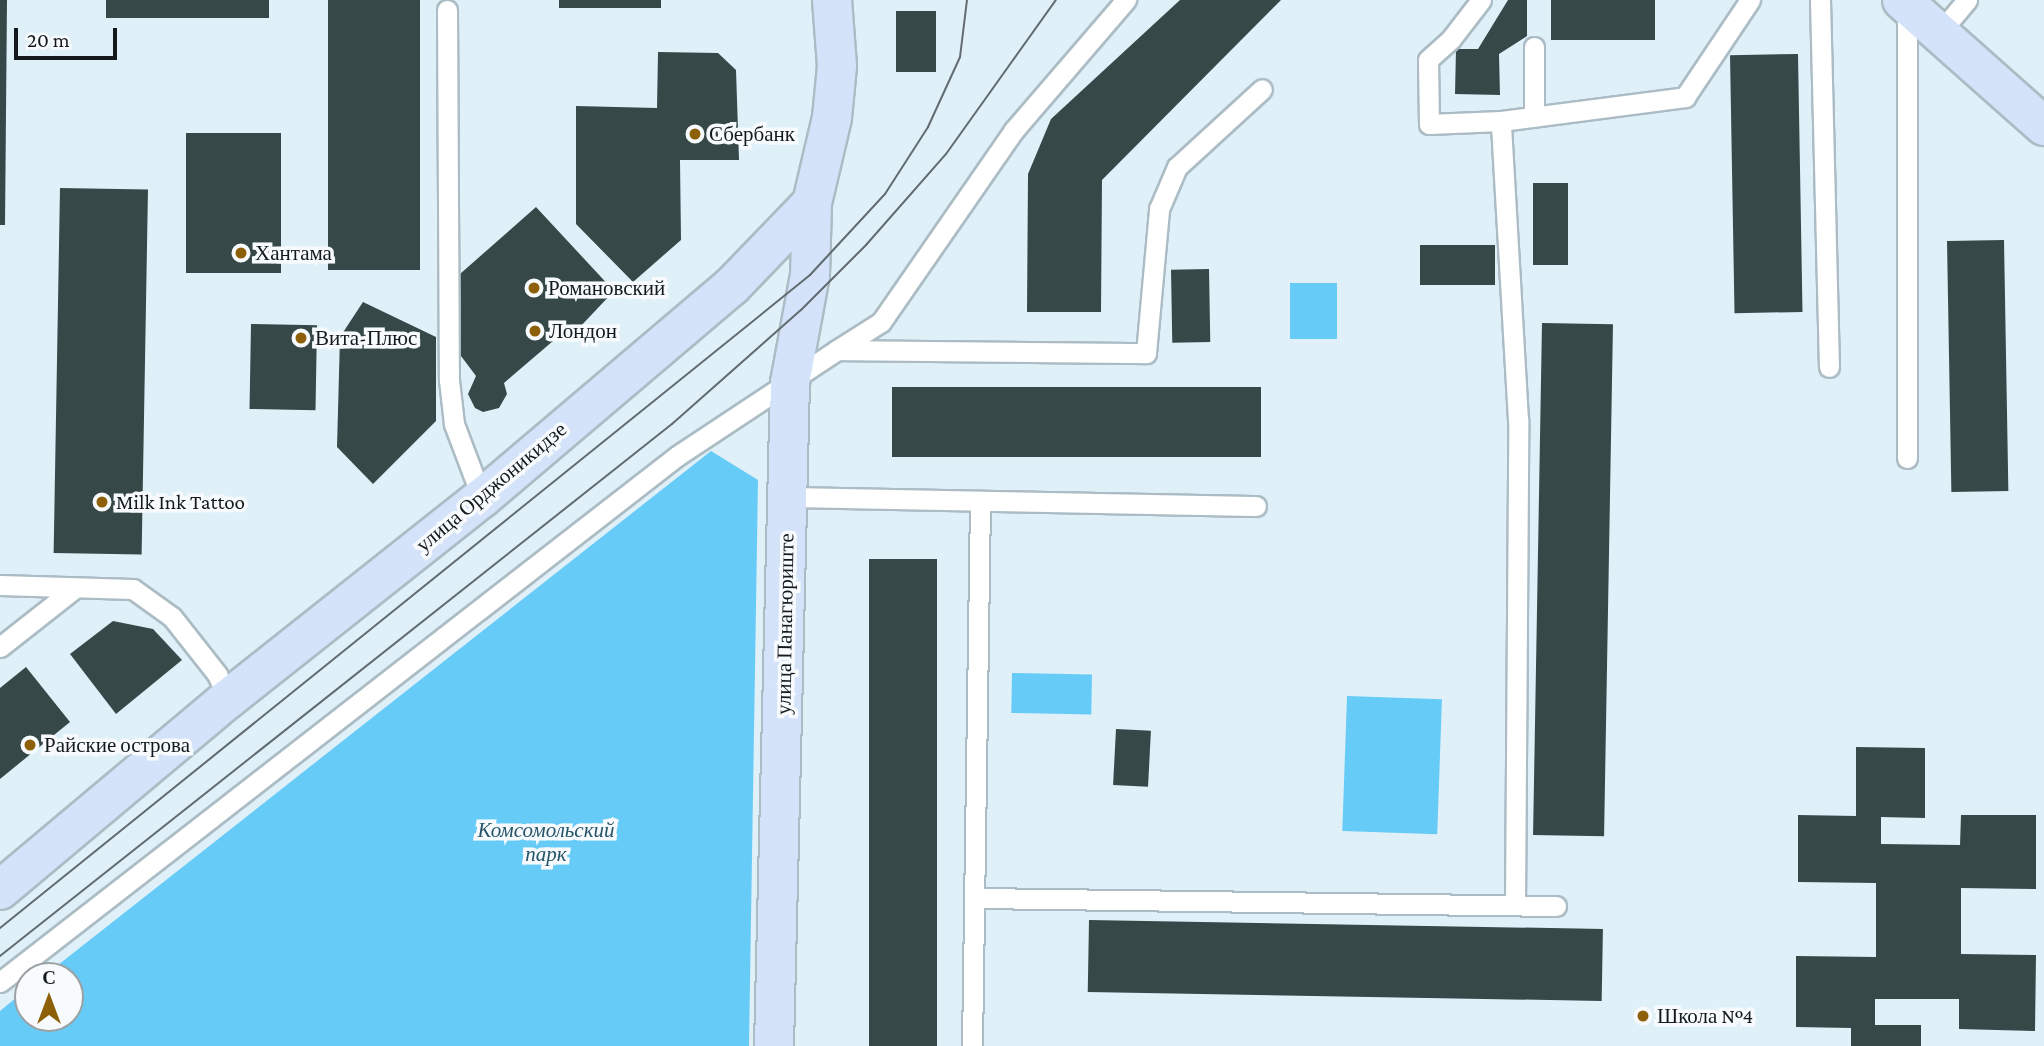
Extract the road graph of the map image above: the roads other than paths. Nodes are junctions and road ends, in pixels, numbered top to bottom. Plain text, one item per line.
1 (832, 0) edge
2 (1126, 0) edge
3 (1481, 0) edge
4 (1750, 0) edge
5 (1820, 0) edge
6 (1967, 0) edge
7 (1904, 2) edge
8 (447, 10) dead end
9 (1940, 32) junction
10 (1534, 47) dead end
11 (1262, 89) dead end
12 (1534, 117) junction
13 (1501, 121) junction
14 (2044, 126) edge
15 (812, 203) junction
16 (837, 350) junction
17 (1829, 367) dead end
18 (790, 383) junction
19 (1907, 458) dead end
20 (787, 497) junction
21 (482, 498) junction
22 (980, 502) junction
23 (1256, 506) dead end
24 (0, 584) edge
25 (75, 588) junction
26 (0, 647) edge
27 (228, 699) junction
28 (0, 890) edge
29 (977, 898) junction
30 (1515, 904) junction
31 (1556, 906) dead end
32 (0, 982) edge
33 (774, 1046) edge
34 (972, 1046) edge

1 - 15 street
2 - 16 lane
3 - 13 lane
4 - 12 lane
5 - 17 lane
6 - 9 lane
7 - 9 street
7 - 19 lane
8 - 21 lane
9 - 14 street
10 - 12 lane
11 - 16 lane
12 - 13 lane
13 - 30 lane
15 - 18 street, улица Панагюриште
15 - 21 street, улица Орджоникидзе
16 - 18 lane
18 - 20 street, улица Панагюриште
18 - 32 lane
20 - 22 lane
20 - 33 street, улица Панагюриште
21 - 27 street, улица Орджоникидзе
22 - 23 lane
22 - 29 lane
24 - 25 lane
25 - 26 lane
25 - 27 lane
27 - 28 street, улица Орджоникидзе
29 - 30 lane
29 - 34 lane
30 - 31 lane

